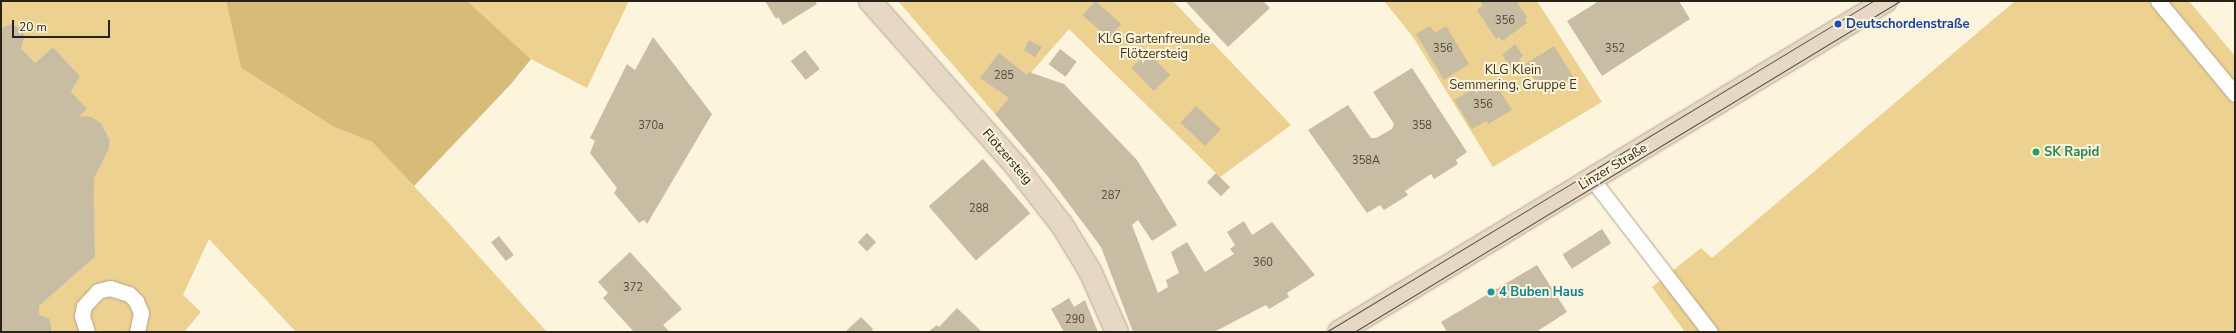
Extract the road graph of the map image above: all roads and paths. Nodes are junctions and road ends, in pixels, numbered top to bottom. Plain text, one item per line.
1 (870, 1) edge
2 (1886, 1) edge
3 (2158, 1) edge
4 (2235, 94) edge
5 (1592, 179) junction
6 (87, 332) edge
7 (137, 332) edge
8 (1117, 332) edge
9 (1339, 332) edge
10 (1710, 332) edge

1 - 8 main road, Flötzersteig
2 - 5 main road, Linzer Straße
3 - 4 lane
5 - 9 main road, Linzer Straße
5 - 10 lane
6 - 7 lane

